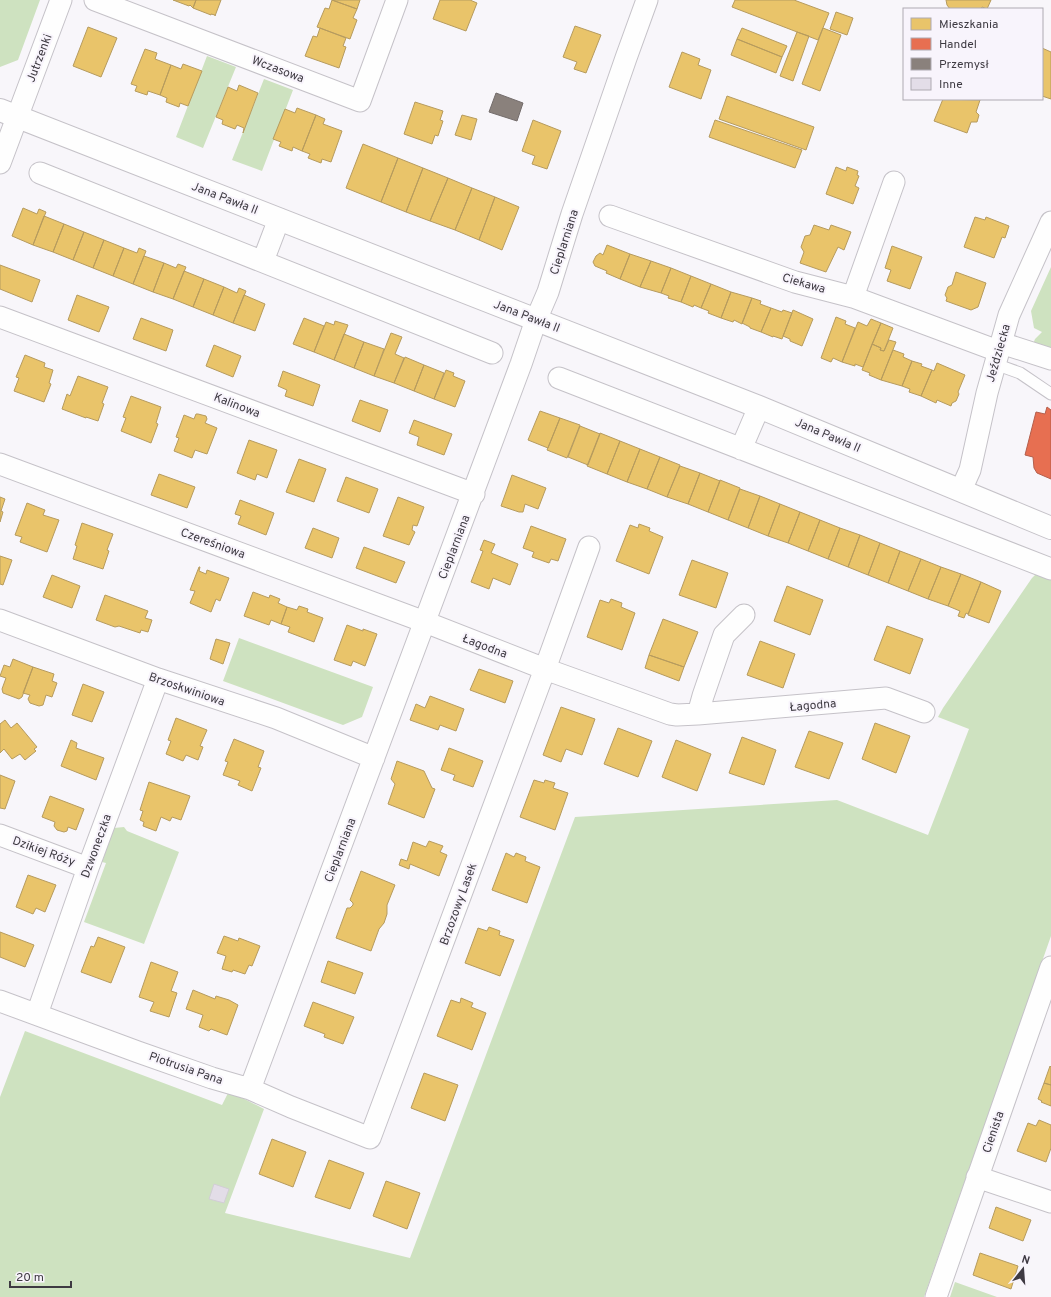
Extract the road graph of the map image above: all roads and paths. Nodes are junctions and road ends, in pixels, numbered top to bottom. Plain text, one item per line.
1 (61, 0) edge
2 (95, 0) edge
3 (397, 0) edge
4 (647, 0) edge
5 (9, 113) edge
6 (1, 160) edge
7 (40, 173) dead end
8 (894, 182) dead end
9 (610, 216) dead end
10 (279, 219) junction
11 (1051, 222) edge
12 (263, 262) junction
13 (853, 297) junction
14 (0, 317) edge
15 (536, 320) junction
16 (998, 352) junction
17 (492, 353) dead end
18 (1051, 359) edge
19 (559, 378) dead end
20 (1051, 394) edge
21 (759, 406) junction
22 (741, 449) junction
23 (0, 464) edge
24 (961, 490) junction
25 (474, 494) junction
26 (1051, 528) edge
27 (589, 547) dead end
28 (1051, 569) edge
29 (744, 615) dead end
30 (0, 620) edge
31 (425, 622) junction
32 (545, 669) junction
33 (158, 679) junction
34 (924, 712) dead end
35 (698, 714) junction
36 (374, 758) junction
37 (0, 835) edge
38 (88, 868) junction
39 (1051, 967) edge
40 (0, 1000) edge
41 (37, 1014) junction
42 (250, 1089) junction
43 (370, 1138) joint
44 (977, 1177) junction
45 (1051, 1202) edge
46 (936, 1297) edge

1 - 5 street, Jutrzenki
2 - 3 street, Wczasowa
4 - 15 street, Cieplarniana
5 - 6 street, Jutrzenki
5 - 10 street, Jana Pawła II
7 - 12 street
8 - 13 street
9 - 13 street, Ciekawa
10 - 12 street
10 - 15 street, Jana Pawła II
11 - 16 street, Jeździecka
12 - 17 street
13 - 16 street, Ciekawa
14 - 25 street, Kalinowa
15 - 21 street, Jana Pawła II
15 - 25 street, Cieplarniana
16 - 18 street, Ciekawa
16 - 20 lane
16 - 24 street, Jeździecka
19 - 22 street
21 - 22 street
21 - 24 street, Jana Pawła II
22 - 28 street
23 - 31 street, Czereśniowa
24 - 26 street, Jana Pawła II
25 - 31 street, Cieplarniana
27 - 32 street
29 - 35 street
30 - 33 street, Brzoskwiniowa
31 - 32 street, Łagodna
31 - 36 street, Cieplarniana
32 - 35 street, Łagodna
32 - 43 street, Brzozowy Lasek
33 - 36 street, Brzoskwiniowa
33 - 38 street, Dzwoneczka
34 - 35 street, Łagodna
36 - 42 street, Cieplarniana
37 - 38 street, Dzikiej Róży
38 - 41 street, Dzwoneczka
39 - 44 street, Cienista
40 - 41 street, Piotrusia Pana
41 - 42 street, Piotrusia Pana
42 - 43 street, Piotrusia Pana
44 - 45 street
44 - 46 street, Cienista

